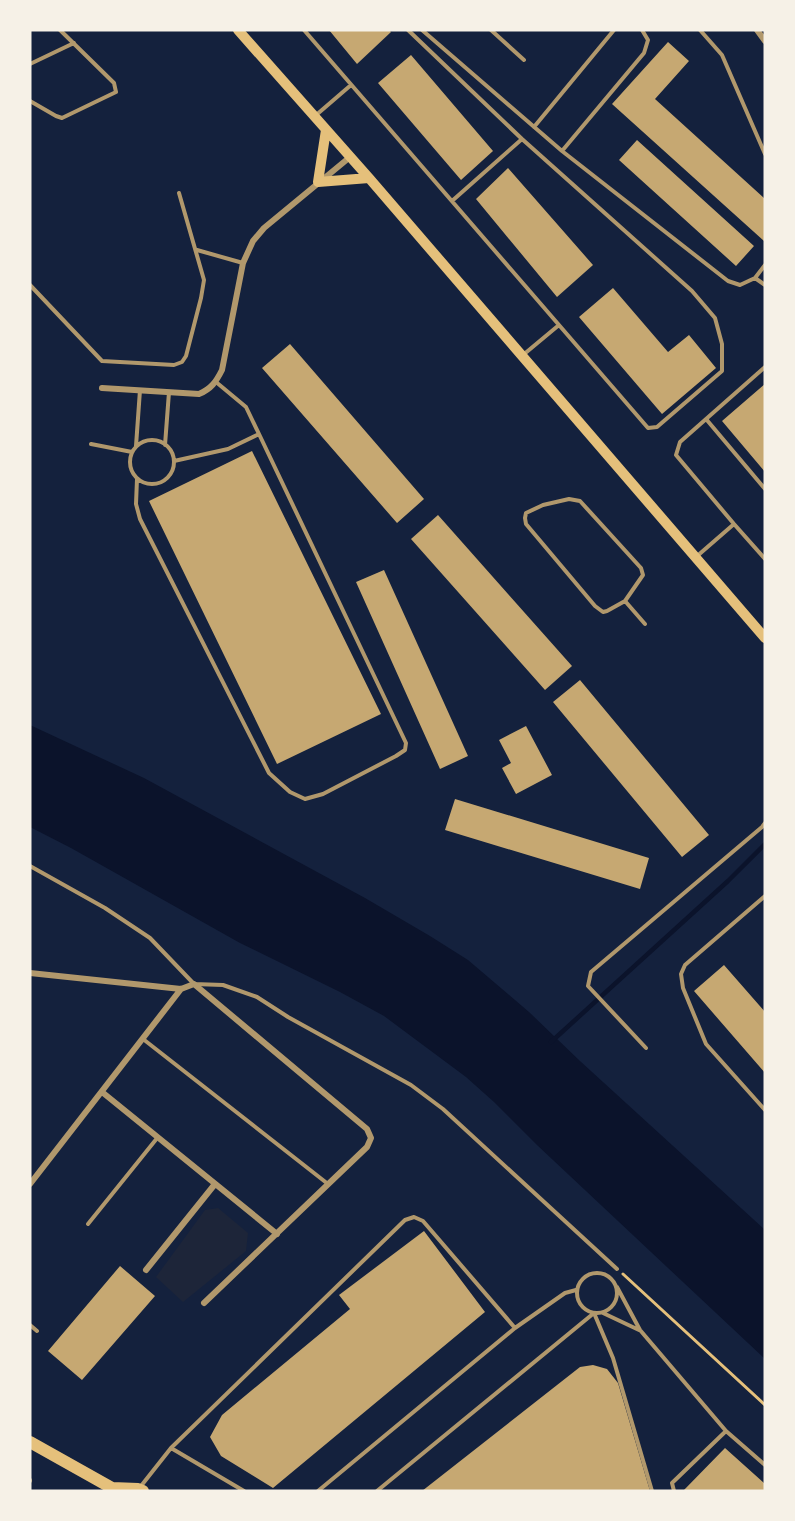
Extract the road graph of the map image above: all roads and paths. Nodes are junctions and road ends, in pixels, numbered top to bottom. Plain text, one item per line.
1 (60, 30) edge
2 (238, 30) edge
3 (304, 30) edge
4 (408, 30) edge
5 (422, 30) edge
6 (491, 30) edge
7 (614, 30) edge
8 (642, 30) edge
9 (700, 30) edge
10 (757, 30) edge
11 (765, 41) edge
12 (74, 43) junction
13 (524, 60) dead end
14 (30, 64) edge
15 (351, 85) junction
16 (30, 101) edge
17 (315, 116) junction
18 (534, 127) junction
19 (326, 130) junction
20 (522, 139) junction
21 (562, 151) junction
22 (765, 154) edge
23 (350, 157) junction
24 (369, 178) junction
25 (318, 182) junction
26 (179, 193) dead end
27 (452, 201) junction
28 (196, 249) junction
29 (243, 263) junction
30 (765, 265) edge
31 (755, 278) junction
32 (30, 285) edge
33 (765, 285) edge
34 (559, 325) junction
35 (521, 356) junction
36 (765, 367) edge
37 (216, 382) junction
38 (102, 388) dead end
39 (140, 390) junction
40 (169, 392) junction
41 (706, 419) junction
42 (259, 434) junction
43 (91, 444) dead end
44 (165, 445) junction
45 (136, 446) junction
46 (132, 452) junction
47 (174, 461) junction
48 (137, 479) junction
49 (765, 489) edge
50 (734, 524) junction
51 (695, 558) junction
52 (765, 559) edge
53 (625, 601) junction
54 (645, 624) dead end
55 (765, 638) edge
56 (765, 823) edge
57 (30, 866) edge
58 (765, 896) edge
59 (30, 973) edge
60 (194, 984) junction
61 (181, 989) junction
62 (142, 1038) junction
63 (646, 1048) dead end
64 (102, 1092) junction
65 (765, 1110) edge
66 (158, 1137) junction
67 (30, 1184) edge
68 (215, 1184) junction
69 (328, 1185) junction
70 (88, 1224) dead end
71 (277, 1234) junction
72 (617, 1269) joint
73 (147, 1270) dead end
74 (617, 1287) junction
75 (576, 1290) junction
76 (204, 1303) dead end
77 (603, 1312) junction
78 (594, 1313) junction
79 (30, 1325) edge
80 (515, 1328) junction
81 (640, 1330) junction
82 (38, 1331) dead end
83 (765, 1405) edge
84 (726, 1431) junction
85 (30, 1442) edge
86 (171, 1448) junction
87 (765, 1465) edge
88 (327, 1484) junction
89 (113, 1490) edge
90 (141, 1490) edge
91 (244, 1491) edge
92 (318, 1491) edge
93 (329, 1491) edge
94 (377, 1491) edge
95 (652, 1491) edge
96 (674, 1491) edge

1 - 12 lane
2 - 17 main road
3 - 15 lane
4 - 20 lane
5 - 18 lane
6 - 13 lane
7 - 18 lane
8 - 21 lane
9 - 22 lane
10 - 11 street
12 - 14 lane
12 - 16 lane
15 - 17 lane
15 - 27 lane
17 - 19 main road
18 - 21 lane
19 - 23 main road
19 - 25 main road
20 - 27 lane
20 - 34 lane
21 - 31 lane
23 - 24 main road
23 - 25 street
24 - 25 main road
24 - 35 main road
25 - 29 street
26 - 28 lane
27 - 34 lane
28 - 29 lane
28 - 32 lane
29 - 37 street
30 - 31 lane
31 - 33 lane
34 - 35 lane
35 - 51 main road
36 - 41 lane
37 - 40 street
37 - 42 lane
38 - 39 street
39 - 40 street
39 - 45 lane
40 - 44 lane
41 - 49 lane
41 - 50 lane
42 - 47 lane
42 - 48 lane
43 - 46 lane
44 - 45 lane
44 - 47 lane
45 - 46 lane
46 - 48 lane
47 - 48 lane
50 - 51 lane
50 - 52 lane
51 - 55 main road
53 - 53 lane
53 - 54 lane
56 - 63 lane
57 - 60 lane
58 - 65 lane
59 - 61 street
60 - 61 street
60 - 69 street
60 - 72 lane
61 - 62 street
62 - 64 street
62 - 69 lane
64 - 66 street
64 - 67 street
66 - 68 street
66 - 70 lane
68 - 71 street
68 - 73 street
69 - 71 street
71 - 76 street
72 - 83 path
74 - 75 lane
74 - 77 lane
74 - 81 lane
75 - 78 lane
75 - 80 lane
77 - 78 lane
77 - 81 lane
78 - 94 lane
78 - 95 lane
79 - 82 lane
80 - 86 lane
80 - 88 lane
81 - 84 lane
84 - 87 lane
84 - 96 lane
85 - 89 main road
86 - 90 lane
86 - 91 lane
88 - 92 lane
88 - 93 lane
89 - 90 main road

